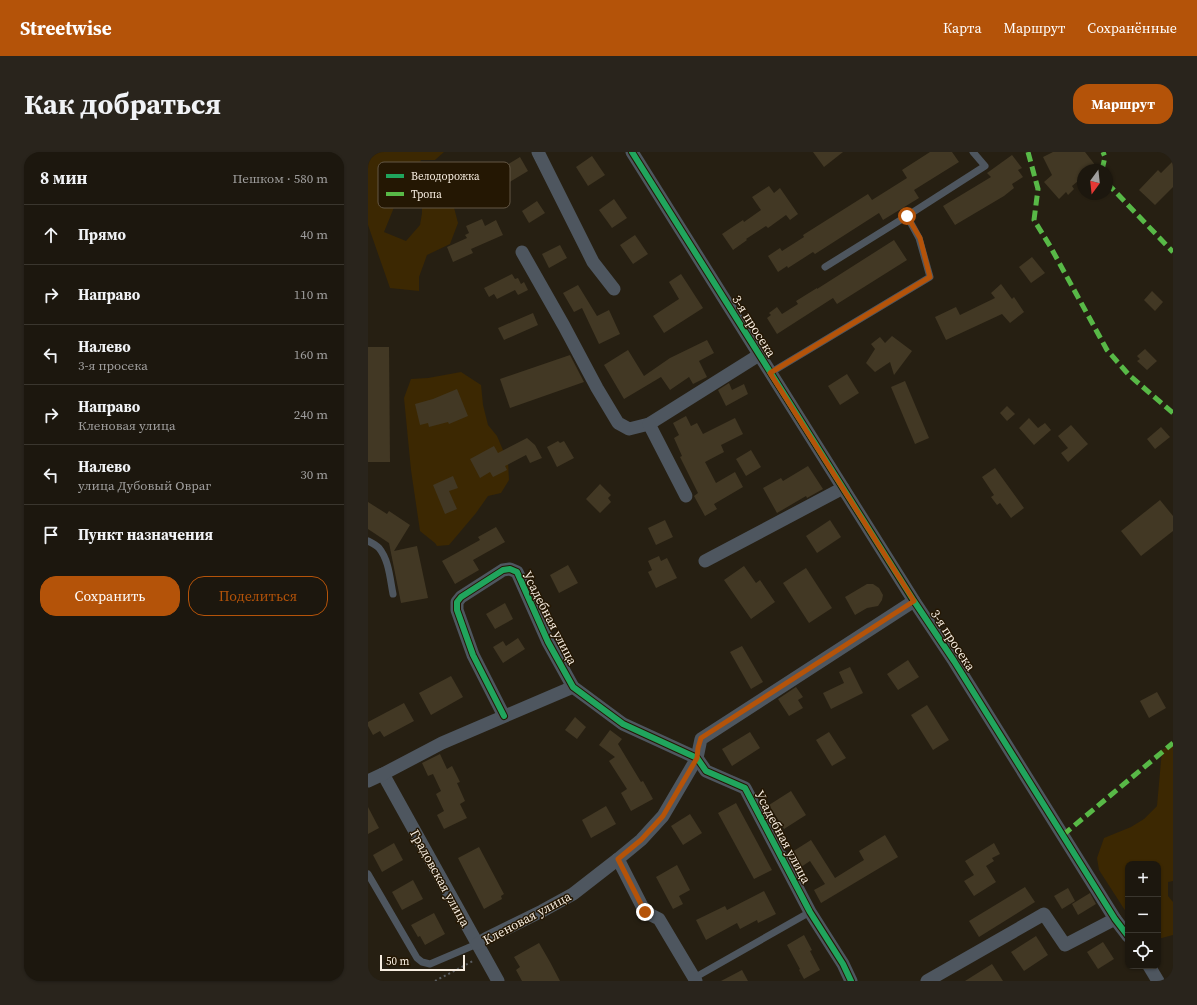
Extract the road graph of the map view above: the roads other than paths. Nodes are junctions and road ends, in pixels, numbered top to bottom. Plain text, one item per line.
1 (538, 152) edge
2 (632, 152) edge
3 (973, 152) edge
4 (907, 216) junction
5 (522, 252) dead end
6 (825, 267) dead end
7 (614, 289) dead end
8 (759, 355) junction
9 (770, 373) junction
10 (649, 424) junction
11 (843, 488) junction
12 (686, 496) dead end
13 (368, 541) edge
14 (705, 562) dead end
15 (393, 594) dead end
16 (914, 601) junction
17 (573, 687) junction
18 (504, 716) junction
19 (697, 758) junction
20 (384, 774) junction
21 (368, 781) edge
22 (618, 859) junction
23 (368, 874) edge
24 (810, 912) junction
25 (1115, 919) junction
26 (1126, 933) edge
27 (480, 950) junction
28 (1151, 969) edge
29 (695, 979) edge
30 (498, 981) edge
31 (851, 981) edge
32 (927, 981) edge
33 (1158, 981) edge

1 - 7 street
2 - 8 street, 3-я просека
3 - 4 lane
4 - 6 lane
4 - 9 lane
5 - 10 street
8 - 9 street, 3-я просека
8 - 10 street
9 - 11 street, 3-я просека
10 - 12 street
11 - 14 street
11 - 16 street, 3-я просека
13 - 15 lane
16 - 19 street, Кленовая улица
16 - 25 street, 3-я просека
17 - 18 street
17 - 18 street, Усадебная улица
17 - 19 street, Усадебная улица
18 - 20 street
19 - 22 street, Кленовая улица
19 - 24 street, Усадебная улица
20 - 21 street
20 - 27 street, Градовская улица
22 - 27 street, Кленовая улица
22 - 29 street
23 - 27 lane
24 - 29 lane
24 - 31 street, Усадебная улица
25 - 26 street, 3-я просека
25 - 32 street
27 - 30 street, Градовская улица
28 - 33 street

